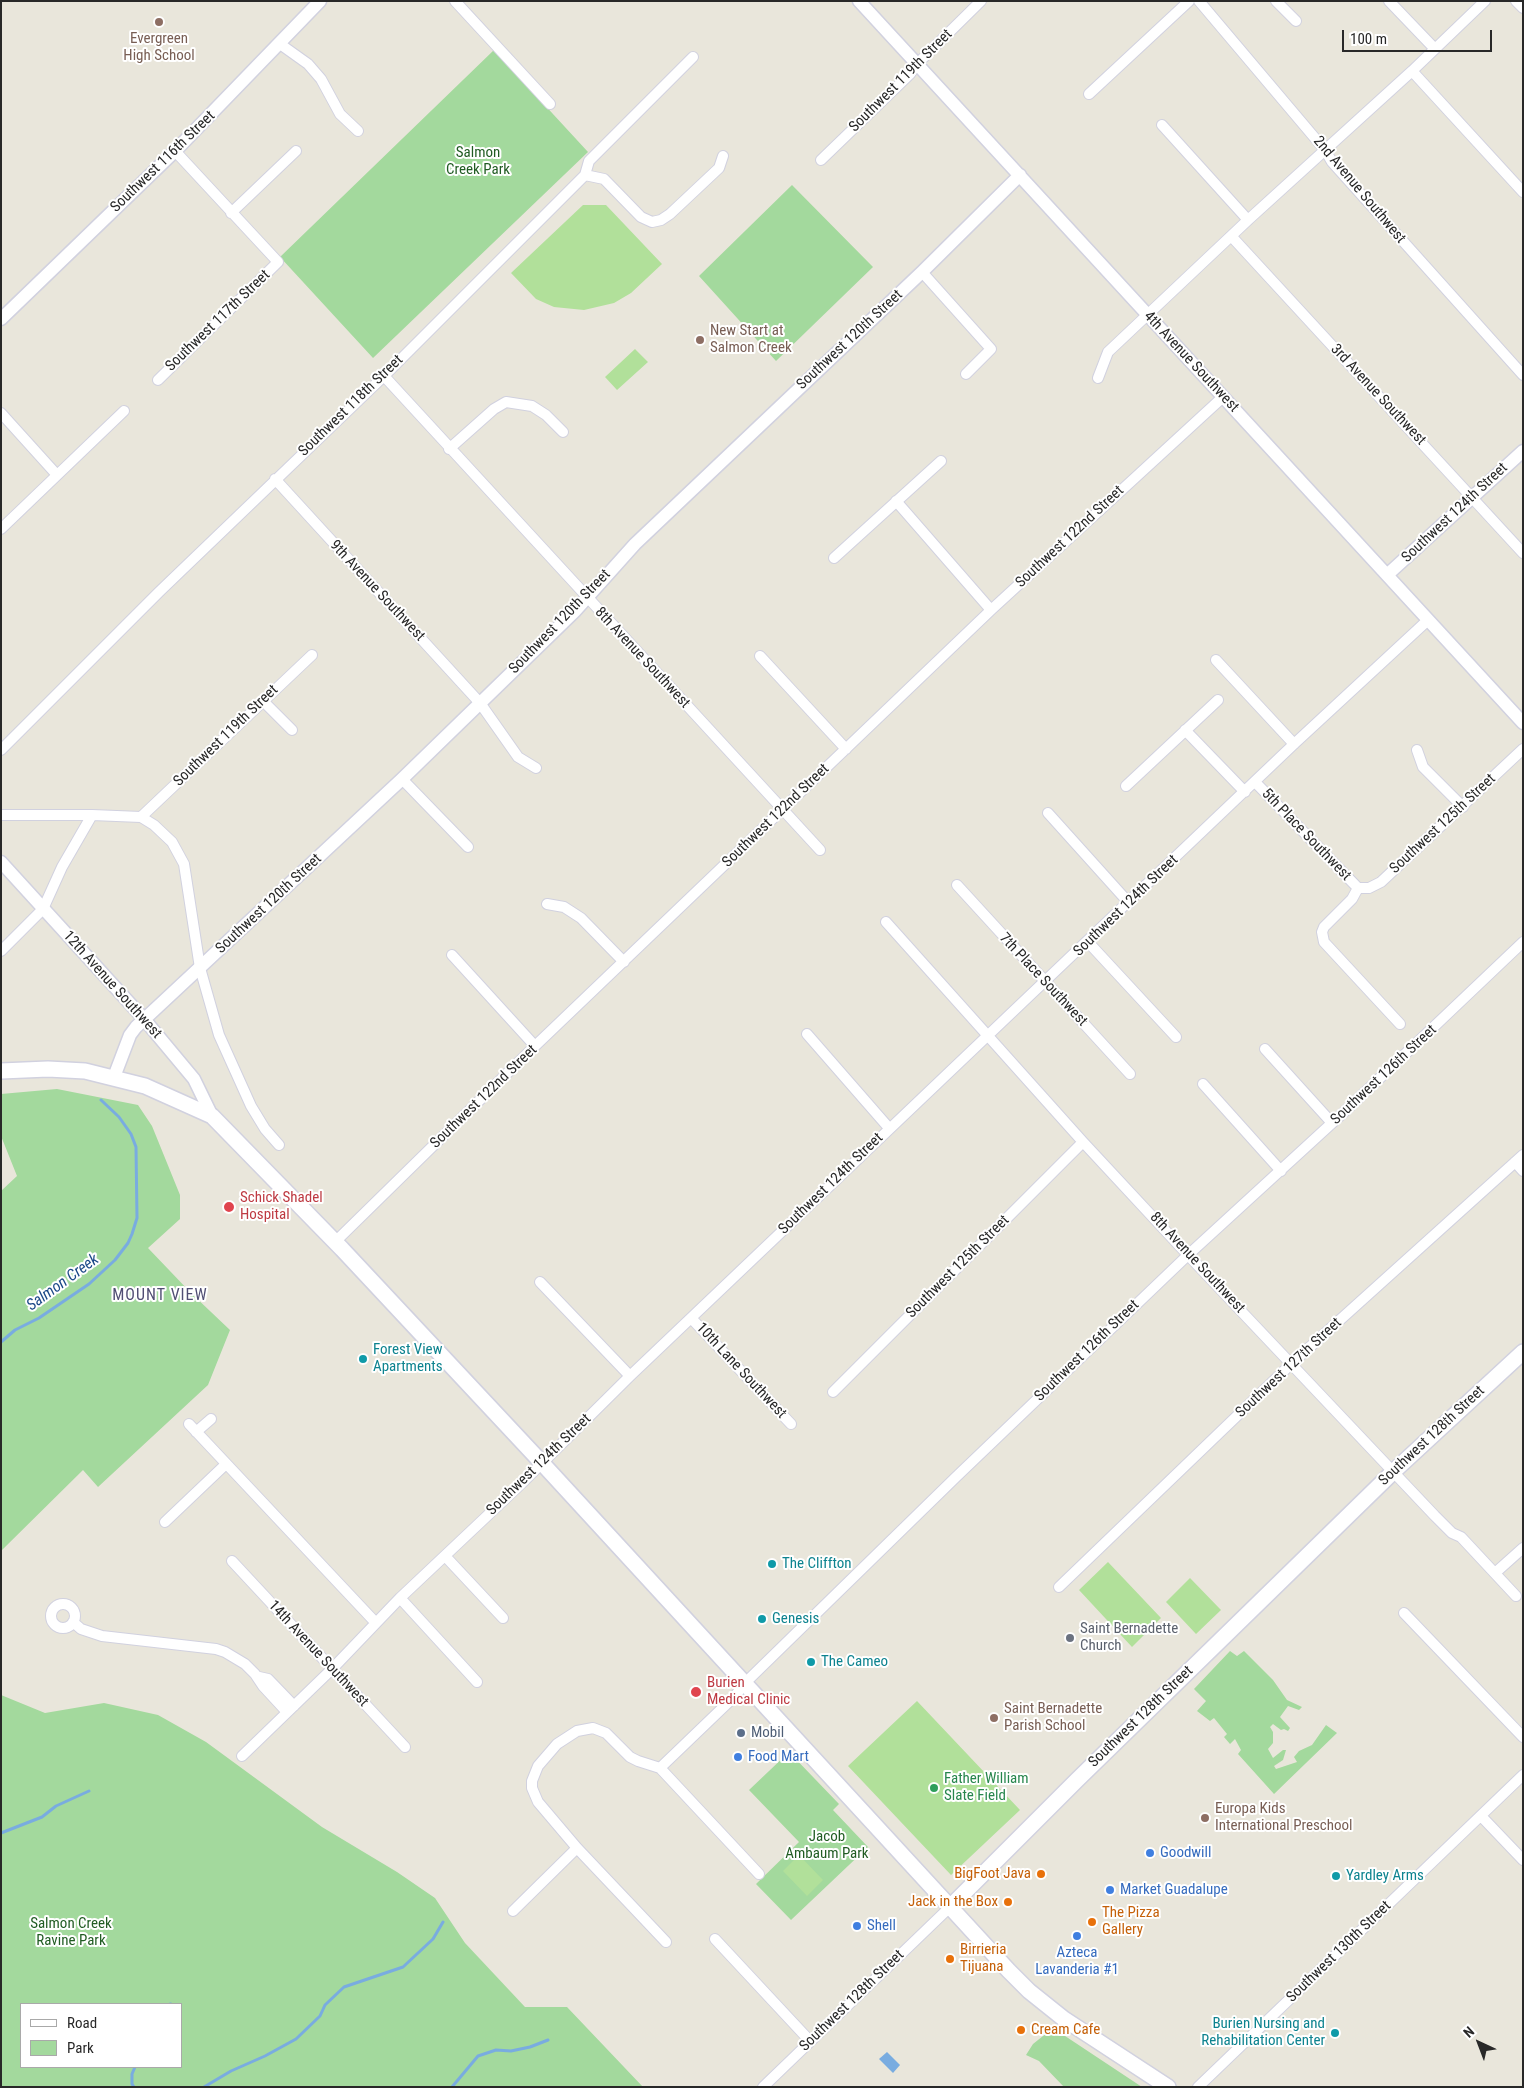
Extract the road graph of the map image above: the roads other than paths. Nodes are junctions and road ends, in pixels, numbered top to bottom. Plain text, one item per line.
1 (320, 1) edge
2 (455, 1) edge
3 (859, 1) edge
4 (981, 1) edge
5 (1189, 1) edge
6 (1199, 1) edge
7 (1276, 1) edge
8 (1389, 1) edge
9 (1485, 1) edge
10 (1516, 1) edge
11 (1523, 8) edge
12 (1296, 21) dead end
13 (280, 44) junction
14 (1434, 49) junction
15 (693, 57) dead end
16 (917, 64) junction
17 (1412, 71) junction
18 (1089, 94) dead end
19 (550, 104) dead end
20 (1162, 125) dead end
21 (358, 131) dead end
22 (1325, 150) junction
23 (175, 151) junction
24 (296, 151) dead end
25 (723, 156) dead end
26 (821, 160) dead end
27 (585, 175) junction
28 (1020, 175) junction
29 (1523, 192) edge
30 (230, 213) junction
31 (1248, 220) junction
32 (1232, 236) junction
33 (922, 272) junction
34 (1148, 316) junction
35 (1, 318) edge
36 (966, 374) dead end
37 (1523, 375) edge
38 (384, 376) junction
39 (1098, 378) dead end
40 (158, 380) dead end
41 (1223, 397) junction
42 (124, 411) dead end
43 (1, 413) edge
44 (563, 432) dead end
45 (450, 449) junction
46 (1523, 451) edge
47 (941, 461) dead end
48 (57, 475) junction
49 (275, 479) junction
50 (1472, 497) junction
51 (896, 501) junction
52 (1, 529) edge
53 (1523, 554) edge
54 (834, 558) dead end
55 (1387, 575) junction
56 (586, 598) junction
57 (991, 610) junction
58 (1428, 620) junction
59 (312, 655) dead end
60 (760, 656) dead end
61 (1216, 660) dead end
62 (1218, 700) dead end
63 (263, 701) junction
64 (480, 702) junction
65 (1523, 723) edge
66 (292, 730) dead end
67 (1186, 730) junction
68 (1294, 744) junction
69 (846, 749) junction
70 (1523, 749) edge
71 (1, 750) edge
72 (1417, 750) dead end
73 (536, 768) dead end
74 (402, 779) junction
75 (1255, 782) junction
76 (1126, 786) dead end
77 (1244, 792) junction
78 (1463, 807) junction
79 (784, 810) junction
80 (1048, 813) dead end
81 (92, 814) junction
82 (1, 815) edge
83 (140, 817) junction
84 (468, 847) dead end
85 (820, 850) dead end
86 (1, 862) edge
87 (958, 885) dead end
88 (1358, 888) junction
89 (548, 904) dead end
90 (1128, 904) junction
91 (43, 909) junction
92 (886, 922) dead end
93 (1088, 942) junction
94 (1523, 942) edge
95 (1, 951) edge
96 (452, 955) dead end
97 (624, 962) junction
98 (200, 968) junction
99 (1045, 983) junction
100 (144, 1019) junction
101 (1400, 1024) dead end
102 (807, 1034) dead end
103 (989, 1036) junction
104 (1176, 1037) dead end
105 (535, 1046) junction
106 (1265, 1049) dead end
107 (1, 1071) edge
108 (1130, 1074) dead end
109 (114, 1078) junction
110 (1203, 1084) dead end
111 (212, 1116) junction
112 (1332, 1124) junction
113 (890, 1128) junction
114 (1083, 1142) junction
115 (279, 1145) dead end
116 (1519, 1158) edge
117 (1281, 1171) junction
118 (1523, 1171) edge
119 (335, 1242) junction
120 (1188, 1255) junction
121 (540, 1282) dead end
122 (691, 1318) junction
123 (1523, 1352) edge
124 (1291, 1364) junction
125 (630, 1376) junction
126 (832, 1392) dead end
127 (211, 1419) dead end
128 (189, 1424) dead end
129 (791, 1424) dead end
130 (196, 1432) junction
131 (542, 1463) junction
132 (226, 1464) junction
133 (1394, 1471) junction
134 (165, 1522) dead end
135 (1523, 1548) edge
136 (446, 1556) junction
137 (232, 1561) dead end
138 (1495, 1573) junction
139 (1059, 1586) dead end
140 (1516, 1596) dead end
141 (400, 1598) junction
142 (1404, 1613) dead end
143 (504, 1618) dead end
144 (73, 1622) dead end
145 (376, 1623) junction
146 (332, 1669) junction
147 (477, 1682) dead end
148 (745, 1683) junction
149 (290, 1709) junction
150 (1523, 1737) edge
151 (405, 1747) dead end
152 (242, 1756) dead end
153 (660, 1768) junction
154 (1523, 1775) edge
155 (1481, 1816) junction
156 (577, 1848) junction
157 (1523, 1860) edge
158 (759, 1874) dead end
159 (950, 1906) junction
160 (513, 1911) dead end
161 (714, 1939) dead end
162 (666, 1942) dead end
163 (810, 2041) junction
164 (763, 2087) edge
165 (1168, 2087) edge
166 (1198, 2087) edge

1 - 13 street, Southwest 116th Street
2 - 19 street
3 - 16 street, 4th Avenue Southwest
4 - 16 street, Southwest 119th Street
5 - 18 street
6 - 22 street, 2nd Avenue Southwest
7 - 12 street
8 - 14 street
9 - 14 street
10 - 11 street
13 - 21 street
13 - 23 street, Southwest 116th Street
14 - 17 street
15 - 27 street, Southwest 118th Street
16 - 26 street, Southwest 119th Street
16 - 28 street, 4th Avenue Southwest
17 - 22 street
17 - 29 street
20 - 31 street
22 - 31 street
22 - 37 street, 2nd Avenue Southwest
23 - 30 street
23 - 35 street, Southwest 116th Street
24 - 30 street
25 - 27 street
27 - 38 street, Southwest 118th Street
28 - 33 street, Southwest 120th Street
28 - 34 street, 4th Avenue Southwest
30 - 40 street, Southwest 117th Street
31 - 32 street
32 - 34 street
32 - 50 street, 3rd Avenue Southwest
33 - 36 street
33 - 56 street, Southwest 120th Street
34 - 39 street
34 - 41 street, 4th Avenue Southwest
38 - 45 street, 8th Avenue Southwest
38 - 49 street, Southwest 118th Street
41 - 55 street, 4th Avenue Southwest
41 - 57 street, Southwest 122nd Street
42 - 48 street
43 - 48 street
44 - 45 street
45 - 56 street, 8th Avenue Southwest
46 - 50 street, Southwest 124th Street
47 - 51 street
48 - 52 street
49 - 64 street, 9th Avenue Southwest
49 - 71 street, Southwest 118th Street
50 - 53 street, 3rd Avenue Southwest
50 - 55 street, Southwest 124th Street
51 - 54 street
51 - 57 street
55 - 58 street, 4th Avenue Southwest
56 - 64 street, Southwest 120th Street
56 - 79 street, 8th Avenue Southwest
57 - 69 street, Southwest 122nd Street
58 - 65 street, 4th Avenue Southwest
58 - 68 street, Southwest 124th Street
59 - 63 street, Southwest 119th Street
60 - 69 street
61 - 68 street
62 - 67 street
63 - 66 street
63 - 83 street, Southwest 119th Street
64 - 73 street, 9th Avenue Southwest
64 - 74 street, Southwest 120th Street
67 - 76 street
67 - 77 street, 5th Place Southwest
68 - 75 street, Southwest 124th Street
69 - 79 street, Southwest 122nd Street
70 - 78 street, Southwest 125th Street
72 - 78 street
74 - 84 street
74 - 98 street, Southwest 120th Street
75 - 77 street, Southwest 124th Street
75 - 88 street, 5th Place Southwest
77 - 90 street, Southwest 124th Street
78 - 88 street, Southwest 125th Street
79 - 85 street, 8th Avenue Southwest
79 - 97 street, Southwest 122nd Street
80 - 90 street
81 - 82 street
81 - 83 street
81 - 91 street
83 - 98 street
86 - 91 street, 12th Avenue Southwest
87 - 99 street, 7th Place Southwest
88 - 101 street, Southwest 126th Street
89 - 97 street
90 - 93 street, Southwest 124th Street
91 - 95 street
91 - 100 street, 12th Avenue Southwest
92 - 103 street, 8th Avenue Southwest
93 - 99 street, Southwest 124th Street
93 - 104 street
94 - 112 street, Southwest 126th Street
96 - 105 street
97 - 105 street, Southwest 122nd Street
98 - 100 street, Southwest 120th Street
98 - 115 street
99 - 103 street, Southwest 124th Street
99 - 108 street, 7th Place Southwest
100 - 109 street, Southwest 120th Street
100 - 111 street, 12th Avenue Southwest
102 - 113 street
103 - 113 street, Southwest 124th Street
103 - 114 street, 8th Avenue Southwest
105 - 119 street, Southwest 122nd Street
106 - 112 street
107 - 109 main road
109 - 111 main road
110 - 117 street
111 - 119 main road
112 - 117 street, Southwest 126th Street
113 - 122 street, Southwest 124th Street
114 - 120 street, 8th Avenue Southwest
114 - 126 street, Southwest 125th Street
116 - 118 street
116 - 124 street, Southwest 127th Street
117 - 120 street, Southwest 126th Street
119 - 131 main road
120 - 124 street, 8th Avenue Southwest
120 - 148 street, Southwest 126th Street
121 - 125 street
122 - 125 street, Southwest 124th Street
122 - 129 street, 10th Lane Southwest
123 - 133 main road, Southwest 128th Street
124 - 133 street, 8th Avenue Southwest
124 - 139 street, Southwest 127th Street
125 - 131 street, Southwest 124th Street
127 - 130 street
128 - 130 street
130 - 132 street
131 - 136 street, Southwest 124th Street
131 - 148 main road
132 - 134 street
132 - 145 street
133 - 138 street, 8th Avenue Southwest
133 - 159 main road, Southwest 128th Street
135 - 138 street
136 - 141 street, Southwest 124th Street
136 - 143 street
137 - 146 street, 14th Avenue Southwest
138 - 140 street, 8th Avenue Southwest
141 - 145 street, Southwest 124th Street
141 - 147 street
142 - 150 street
144 - 149 street
145 - 146 street, Southwest 124th Street
146 - 149 street, Southwest 124th Street
146 - 151 street, 14th Avenue Southwest
148 - 153 street, Southwest 126th Street
148 - 159 main road
149 - 152 street, Southwest 124th Street
153 - 156 street
153 - 158 street
154 - 155 street, Southwest 130th Street
155 - 157 street
155 - 166 street, Southwest 130th Street
156 - 160 street
156 - 162 street
159 - 163 street, Southwest 128th Street
159 - 165 main road
161 - 163 street
163 - 164 street, Southwest 128th Street

